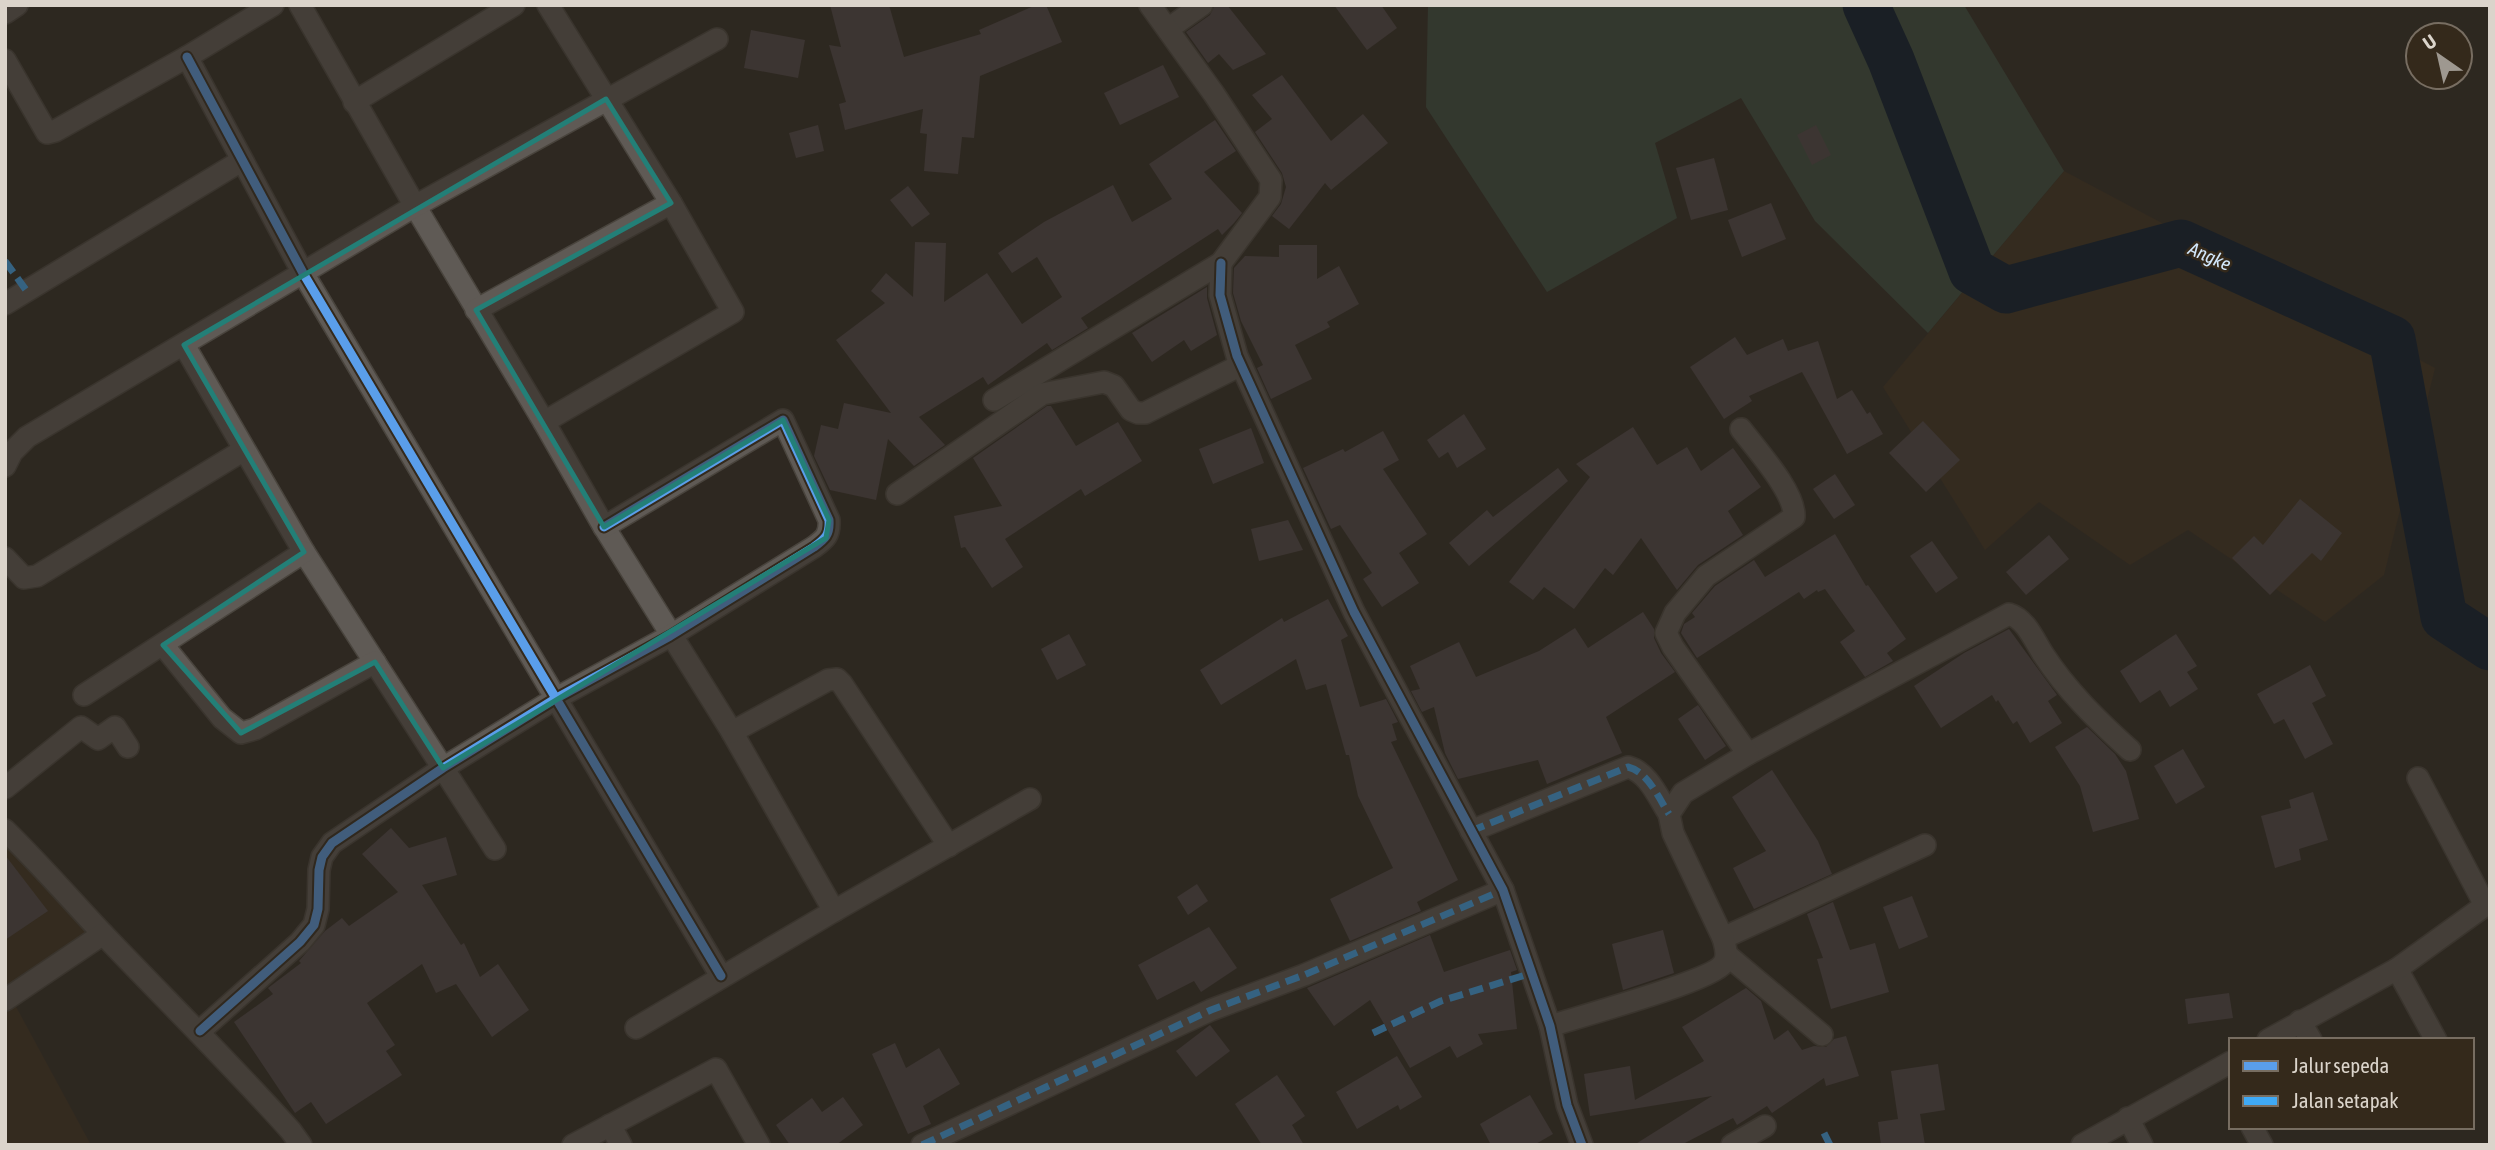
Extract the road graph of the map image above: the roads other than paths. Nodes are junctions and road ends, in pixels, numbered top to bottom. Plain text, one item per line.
1 (18, 5) edge
2 (273, 5) edge
3 (300, 5) edge
4 (514, 5) edge
5 (548, 5) edge
6 (1150, 5) edge
7 (1202, 5) edge
8 (5, 13) edge
9 (1168, 29) junction
10 (716, 39) dead end
11 (187, 57) junction
12 (5, 60) edge
13 (607, 99) junction
14 (354, 102) junction
15 (241, 161) junction
16 (671, 203) junction
17 (415, 206) junction
18 (1221, 263) junction
19 (303, 273) junction
20 (5, 304) edge
21 (476, 310) junction
22 (184, 345) junction
23 (1241, 365) junction
24 (994, 400) dead end
25 (544, 422) junction
26 (1741, 429) dead end
27 (244, 450) junction
28 (5, 466) edge
29 (897, 494) dead end
30 (604, 527) junction
31 (304, 552) junction
32 (5, 558) edge
33 (670, 636) junction
34 (163, 646) junction
35 (375, 662) junction
36 (85, 695) dead end
37 (555, 699) junction
38 (732, 732) junction
39 (128, 747) dead end
40 (2130, 750) dead end
41 (1748, 754) junction
42 (443, 768) junction
43 (2418, 778) dead end
44 (5, 788) edge
45 (1030, 799) dead end
46 (1669, 814) junction
47 (5, 830) edge
48 (1471, 831) junction
49 (1925, 845) dead end
50 (949, 846) junction
51 (495, 849) dead end
52 (1503, 890) junction
53 (2487, 904) edge
54 (834, 911) junction
55 (103, 934) junction
56 (1725, 946) junction
57 (2397, 969) junction
58 (721, 976) junction
59 (5, 1000) edge
60 (2300, 1021) junction
61 (1550, 1026) junction
62 (636, 1028) dead end
63 (200, 1031) junction
64 (1822, 1035) dead end
65 (2271, 1038) edge
66 (2310, 1038) edge
67 (2435, 1038) edge
68 (2228, 1071) edge
69 (2128, 1118) junction
70 (610, 1125) junction
71 (1765, 1126) dead end
72 (2253, 1129) edge
73 (301, 1145) edge
74 (573, 1145) edge
75 (621, 1145) edge
76 (759, 1145) edge
77 (922, 1145) edge
78 (1582, 1145) edge
79 (1732, 1145) edge
80 (2082, 1145) edge
81 (2142, 1145) edge
82 (2262, 1145) edge

1 - 8 street
2 - 11 street
3 - 14 street
4 - 14 street
5 - 13 street
6 - 9 street
7 - 9 street
9 - 18 street
10 - 13 street
11 - 12 street
11 - 15 street
13 - 16 street
13 - 17 street
14 - 17 street
15 - 19 street
15 - 20 street
16 - 21 street
16 - 25 street
17 - 19 street
17 - 21 street
18 - 23 street
18 - 24 street
19 - 22 street
19 - 37 street
21 - 25 street
22 - 27 street
22 - 28 street
23 - 29 street
23 - 48 street
25 - 30 street
26 - 41 street
27 - 31 street
27 - 32 street
30 - 33 street
30 - 33 street
31 - 34 street
31 - 35 street
33 - 37 street
33 - 38 street
34 - 35 street
34 - 36 street
35 - 42 street
37 - 42 street
37 - 58 street
38 - 50 street
38 - 54 street
39 - 44 street
40 - 41 street
41 - 46 street
42 - 51 street
42 - 63 street
43 - 53 street
45 - 50 street
46 - 48 street
46 - 56 street
47 - 55 street
48 - 52 street
49 - 56 street
50 - 54 street
52 - 61 street
52 - 77 street
53 - 57 street
54 - 58 street
55 - 59 street
55 - 63 street
56 - 61 street
56 - 64 street
57 - 60 street
57 - 67 street
58 - 62 street
60 - 65 street
60 - 66 street
61 - 78 street
63 - 73 street
68 - 69 street
69 - 80 street
69 - 81 street
70 - 74 street
70 - 75 street
70 - 76 street
71 - 79 street
72 - 82 street

